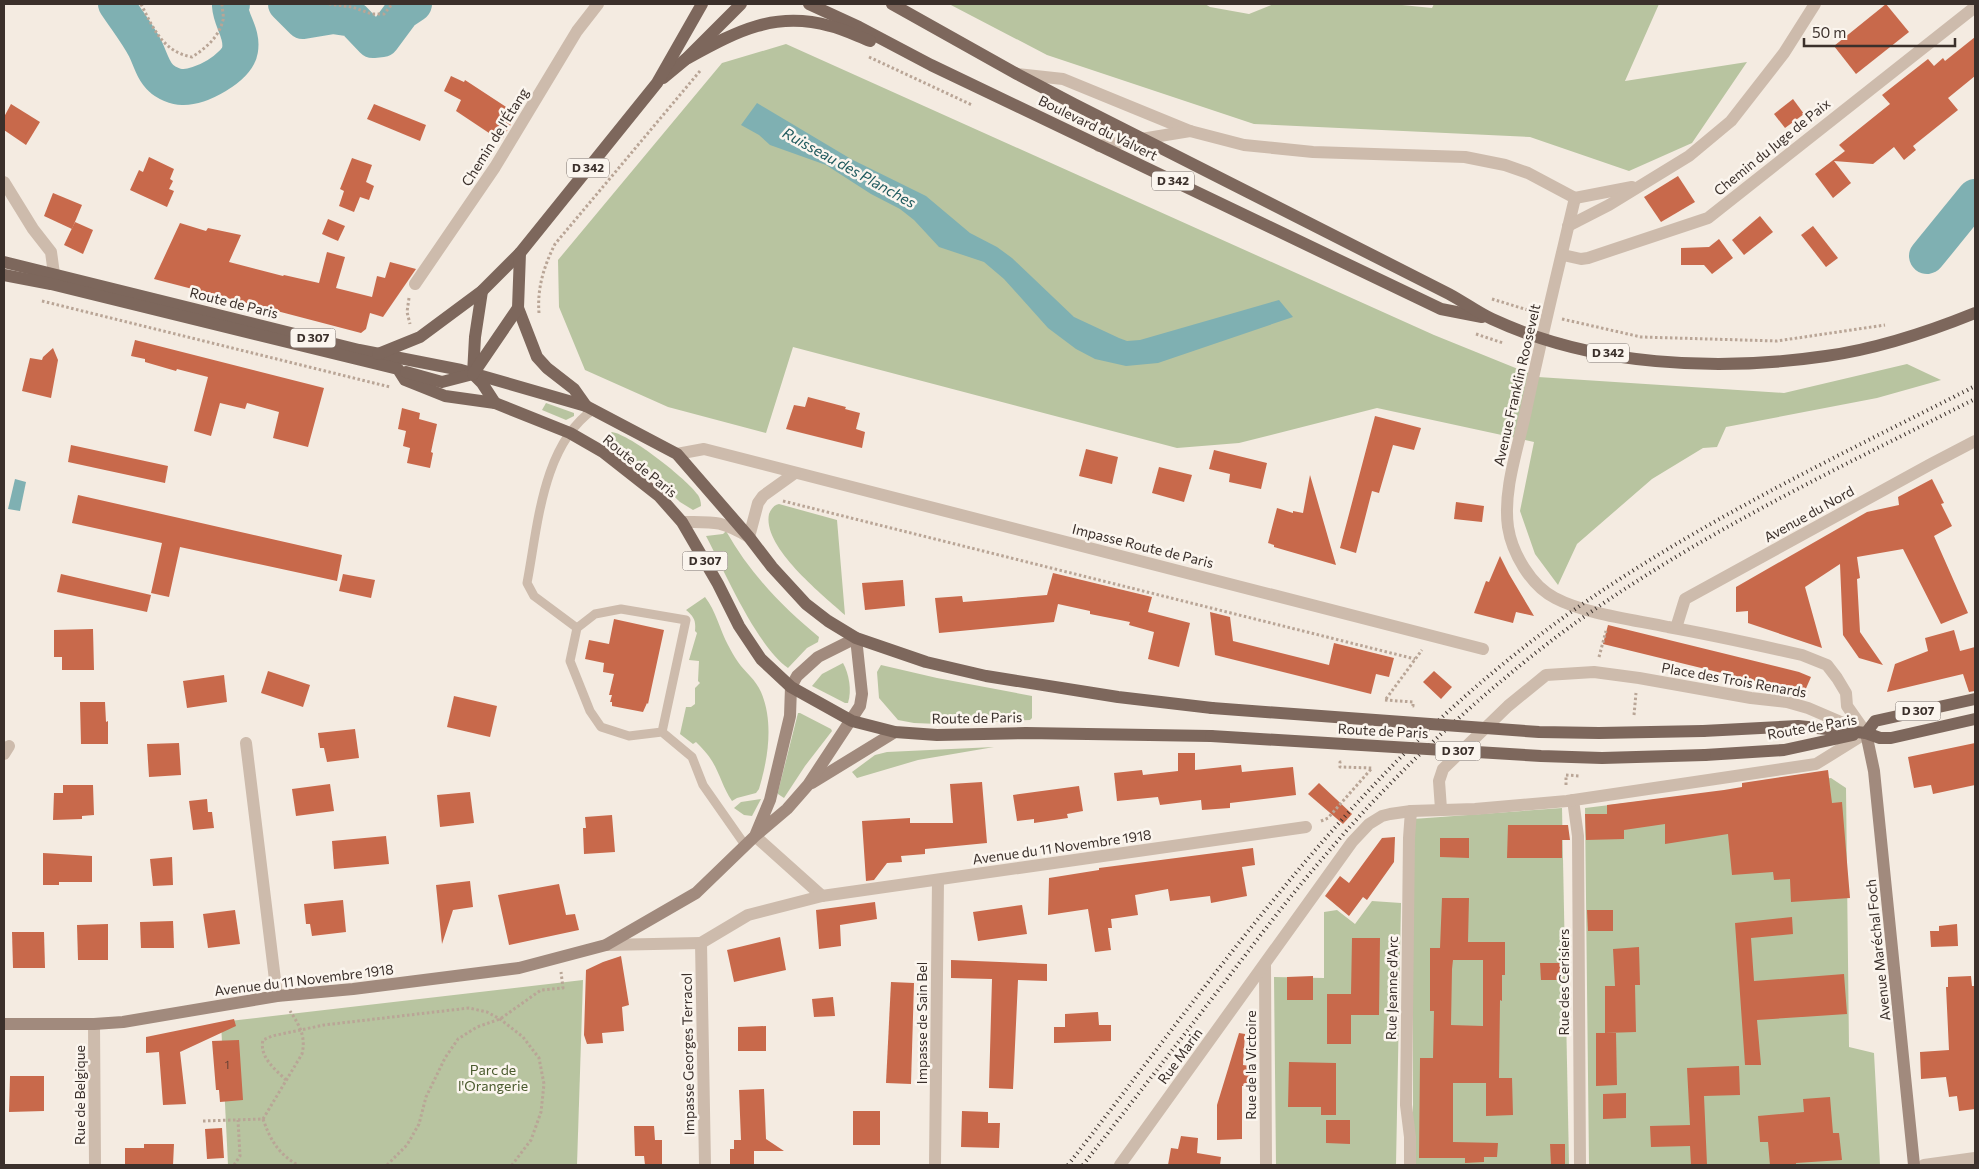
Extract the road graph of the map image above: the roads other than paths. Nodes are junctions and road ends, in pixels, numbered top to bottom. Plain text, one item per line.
1 (598, 4) edge
2 (741, 4) edge
3 (809, 4) edge
4 (892, 4) edge
5 (1815, 4) edge
6 (701, 6) edge
7 (1975, 7) edge
8 (686, 59) junction
9 (931, 65) junction
10 (1017, 74) junction
11 (657, 83) junction
12 (1190, 131) junction
13 (1143, 139) junction
14 (1099, 146) junction
15 (4, 182) edge
16 (1640, 186) junction
17 (1575, 198) junction
18 (1568, 226) junction
19 (520, 253) junction
20 (1563, 255) junction
21 (4, 262) edge
22 (4, 275) edge
23 (53, 279) junction
24 (416, 284) road end
25 (482, 291) junction
26 (518, 308) junction
27 (1975, 313) edge
28 (1492, 318) junction
29 (1541, 338) junction
30 (378, 354) junction
31 (398, 369) junction
32 (473, 374) junction
33 (495, 403) junction
34 (590, 408) junction
35 (570, 433) junction
36 (1975, 442) edge
37 (677, 454) junction
38 (795, 472) junction
39 (682, 522) junction
40 (749, 537) junction
41 (577, 628) junction
42 (1676, 628) junction
43 (856, 638) junction
44 (1482, 649) dead end
45 (791, 687) junction
46 (1975, 699) edge
47 (1975, 719) edge
48 (852, 721) junction
49 (662, 732) junction
50 (895, 732) junction
51 (1866, 733) junction
52 (246, 743) dead end
53 (808, 786) junction
54 (1573, 800) junction
55 (1441, 809) junction
56 (1411, 811) junction
57 (1306, 827) road end
58 (755, 836) junction
59 (746, 846) junction
60 (938, 880) junction
61 (822, 896) junction
62 (701, 943) junction
63 (606, 945) junction
64 (1265, 964) junction
65 (277, 996) junction
66 (4, 1024) edge
67 (94, 1024) junction
68 (1975, 1158) edge
69 (95, 1165) edge
70 (705, 1165) edge
71 (936, 1165) edge
72 (1120, 1165) edge
73 (1266, 1165) edge
74 (1410, 1165) edge
75 (1580, 1165) edge
76 (1914, 1165) edge
77 (1924, 1165) edge

1 - 24 street, Chemin de l'Étang
2 - 8 main road
3 - 9 main road, Boulevard du Valvert / D 342
4 - 10 main road, Boulevard du Valvert / D 342
5 - 16 street
6 - 11 main road, D 342
7 - 20 street, Chemin du Juge de Paix
8 - 9 main road, D 342
8 - 11 main road, D 342
9 - 14 main road, Boulevard du Valvert / D 342
10 - 12 street
10 - 13 main road, Boulevard du Valvert / D 342
11 - 19 main road, D 342
12 - 13 street
12 - 17 street
13 - 14 street
13 - 28 main road, Boulevard du Valvert / D 342
14 - 28 main road, Boulevard du Valvert / D 342
15 - 23 street
16 - 17 street
16 - 18 street
17 - 18 street, Avenue Franklin Roosevelt
18 - 20 street, Avenue Franklin Roosevelt
19 - 25 main road, D 342
19 - 26 main road
20 - 29 street, Avenue Franklin Roosevelt
21 - 23 main road, Route de Paris / D 307
22 - 23 main road, Route de Paris / D 307
23 - 30 main road, Route de Paris / D 307
23 - 31 main road, Route de Paris / D 307
25 - 30 main road, D 342
25 - 32 main road
26 - 32 main road
26 - 34 main road
27 - 29 main road, Boulevard du Valvert / D 342
28 - 29 main road, Boulevard du Valvert / D 342
29 - 42 street, Avenue Franklin Roosevelt
30 - 32 main road, Route de Paris / D 307
31 - 32 main road
31 - 33 main road, Route de Paris / D 307
32 - 33 main road
32 - 34 main road, Route de Paris / D 307
33 - 35 main road, Route de Paris / D 307
34 - 35 lane
34 - 37 main road, Route de Paris / D 307
35 - 39 main road, Route de Paris / D 307
35 - 41 lane
36 - 42 street, Avenue du Nord
37 - 38 street, Impasse Route de Paris
37 - 40 main road, Route de Paris / D 307
38 - 40 street
38 - 44 street, Impasse Route de Paris
39 - 40 street
39 - 45 main road, Route de Paris / D 307
40 - 43 main road, Route de Paris / D 307
41 - 49 lane
41 - 49 lane
42 - 51 street, Avenue Franklin Roosevelt
43 - 45 main road
43 - 48 main road, Avenue du 11 Novembre 1918
43 - 51 main road, Route de Paris / D 307, bridge
45 - 48 main road, Route de Paris / D 307
45 - 58 main road, Avenue du 11 Novembre 1918
46 - 51 main road, D 307
47 - 51 main road, D 307
48 - 50 main road, Route de Paris / D 307
48 - 53 main road, Avenue du 11 Novembre 1918
49 - 59 lane
50 - 51 main road, Route de Paris / D 307, bridge
50 - 53 main road
51 - 54 street
51 - 55 street, Place des Trois Renards
51 - 76 main road, Avenue Maréchal Foch
52 - 65 street
53 - 58 main road, Avenue du 11 Novembre 1918
54 - 55 street
54 - 75 street, Rue des Cerisiers
55 - 56 street
56 - 64 street, Rue Marin
56 - 74 street, Rue Jeanne d'Arc
57 - 60 street, Avenue du 11 Novembre 1918
58 - 59 main road, Avenue du 11 Novembre 1918
58 - 61 street
59 - 63 main road, Avenue du 11 Novembre 1918
60 - 61 street, Avenue du 11 Novembre 1918
60 - 71 street, Impasse de Sain Bel
61 - 62 street, Avenue du 11 Novembre 1918
62 - 63 street, Avenue du 11 Novembre 1918
62 - 70 street, Impasse Georges Terracol
63 - 65 main road, Avenue du 11 Novembre 1918
64 - 72 street, Rue Marin
64 - 73 street, Rue de la Victoire
65 - 67 main road, Avenue du 11 Novembre 1918
66 - 67 main road, Avenue du 11 Novembre 1918
67 - 69 street, Rue de Belgique
68 - 77 street

